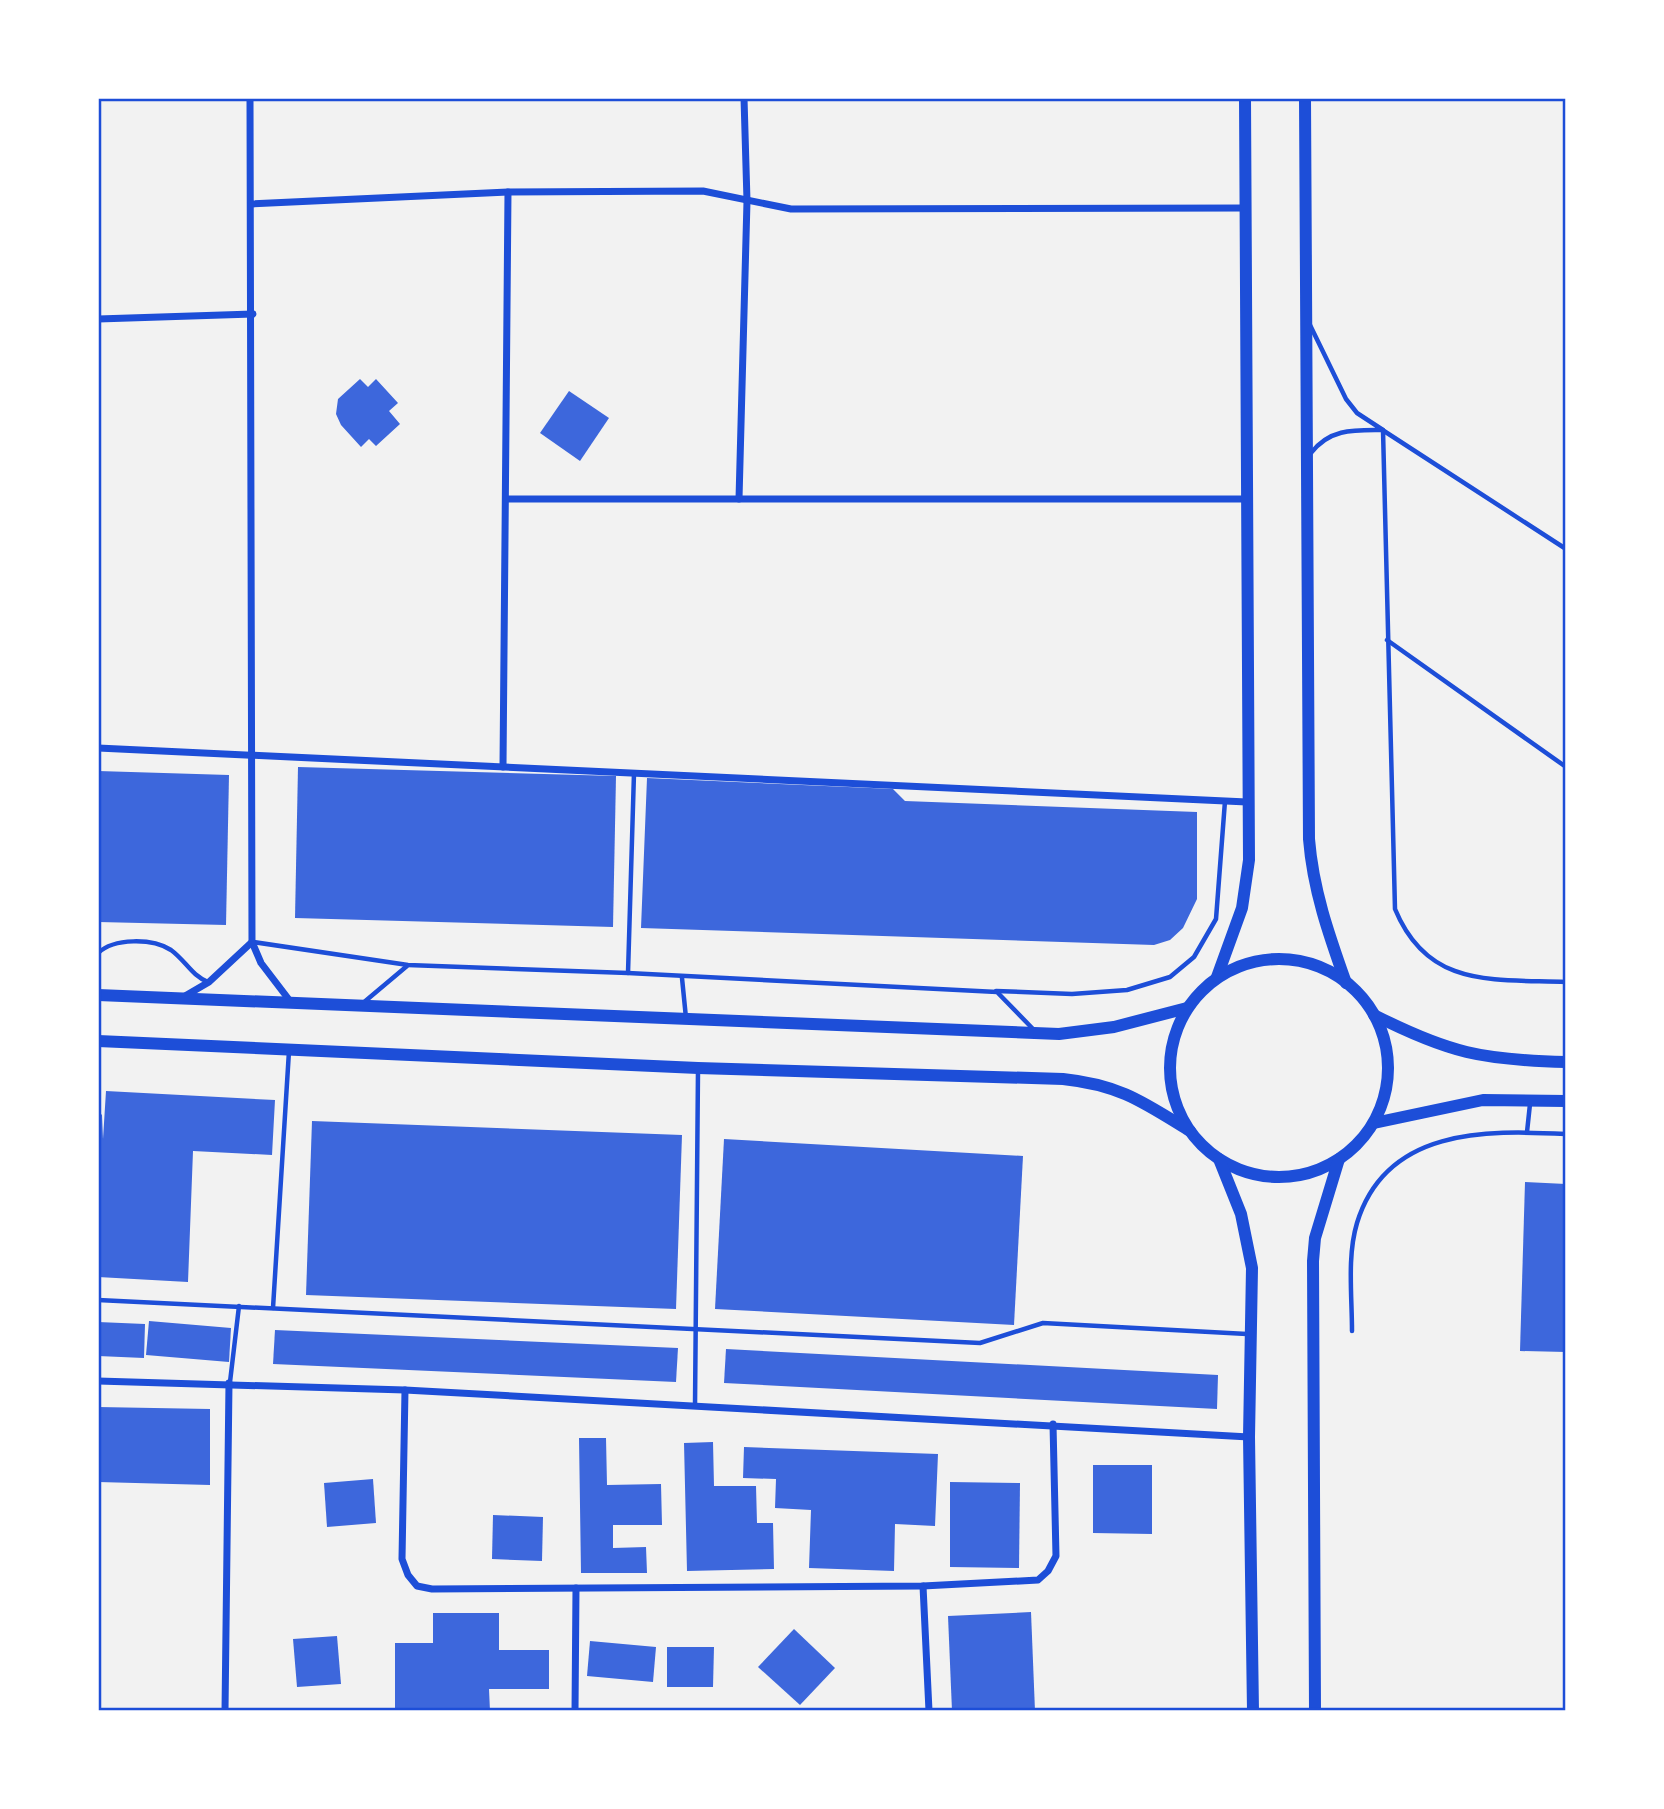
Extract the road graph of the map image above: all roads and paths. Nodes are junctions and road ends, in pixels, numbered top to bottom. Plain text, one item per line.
1 (250, 98) edge
2 (744, 98) edge
3 (1245, 98) edge
4 (1304, 98) edge
5 (508, 192) junction
6 (747, 201) junction
7 (251, 204) junction
8 (1247, 208) junction
9 (253, 314) junction
10 (1306, 318) junction
11 (98, 319) edge
12 (1384, 430) junction
13 (1307, 460) junction
14 (507, 499) junction
15 (738, 499) junction
16 (1248, 499) junction
17 (1566, 549) edge
18 (1387, 640) junction
19 (98, 748) edge
20 (254, 755) junction
21 (503, 767) junction
22 (1566, 767) edge
23 (634, 773) junction
24 (1225, 801) junction
25 (1247, 802) junction
26 (252, 942) junction
27 (98, 953) edge
28 (408, 965) junction
29 (628, 973) junction
30 (1217, 977) junction
31 (682, 978) junction
32 (209, 982) junction
33 (1566, 982) edge
34 (1346, 983) junction
35 (976, 991) junction
36 (98, 995) edge
37 (183, 997) junction
38 (290, 1000) junction
39 (361, 1004) junction
40 (1187, 1007) junction
41 (1374, 1016) junction
42 (686, 1019) junction
43 (1038, 1034) junction
44 (98, 1041) edge
45 (289, 1050) junction
46 (1566, 1062) edge
47 (698, 1068) junction
48 (1530, 1099) junction
49 (1566, 1101) edge
50 (1374, 1123) junction
51 (1190, 1131) junction
52 (1527, 1132) junction
53 (1566, 1134) edge
54 (1219, 1159) junction
55 (1339, 1159) junction
56 (98, 1300) edge
57 (239, 1306) junction
58 (273, 1308) junction
59 (696, 1328) junction
60 (1352, 1331) dead end
61 (1252, 1335) junction
62 (98, 1381) edge
63 (229, 1383) junction
64 (405, 1390) junction
65 (695, 1406) junction
66 (1053, 1424) junction
67 (1249, 1437) junction
68 (923, 1586) junction
69 (576, 1588) junction
70 (225, 1711) edge
71 (575, 1711) edge
72 (929, 1711) edge
73 (1253, 1711) edge
74 (1315, 1711) edge

1 - 7 street
2 - 6 street
3 - 8 street
4 - 10 street
5 - 6 street
5 - 7 street
5 - 14 street
6 - 8 street
6 - 15 street
7 - 9 street
8 - 16 street
9 - 11 street
9 - 20 street
10 - 12 lane
10 - 13 street
12 - 13 lane
12 - 17 lane
12 - 18 lane
13 - 34 street
14 - 15 street
14 - 21 street
15 - 16 street
16 - 25 street
18 - 22 lane
18 - 33 lane
19 - 20 street
20 - 21 street
20 - 26 street
21 - 23 street
23 - 24 street
23 - 29 lane
24 - 25 street
24 - 35 lane
25 - 30 street
26 - 28 lane
26 - 32 street
26 - 38 street
27 - 32 lane
28 - 29 lane
28 - 39 lane
29 - 31 lane
30 - 34 street
30 - 40 street
31 - 35 lane
31 - 42 lane
32 - 37 street
34 - 41 street
35 - 43 lane
36 - 37 street
37 - 38 street
38 - 39 street
39 - 42 street
40 - 43 street
40 - 51 street
41 - 46 street
41 - 50 street
42 - 43 street
44 - 45 street
45 - 47 street
45 - 58 lane
47 - 51 street
47 - 59 lane
48 - 49 street
48 - 50 street
48 - 52 lane
50 - 55 street
51 - 54 street
52 - 53 lane
52 - 60 lane
54 - 55 street
54 - 61 street
55 - 74 street
56 - 57 lane
57 - 58 lane
57 - 63 lane
58 - 59 lane
59 - 61 lane
59 - 65 lane
61 - 67 street
62 - 63 street
63 - 64 street
63 - 70 street
64 - 65 street
64 - 69 street
65 - 66 street
66 - 67 street
66 - 68 street
67 - 73 street
68 - 69 street
68 - 72 street
69 - 71 street

